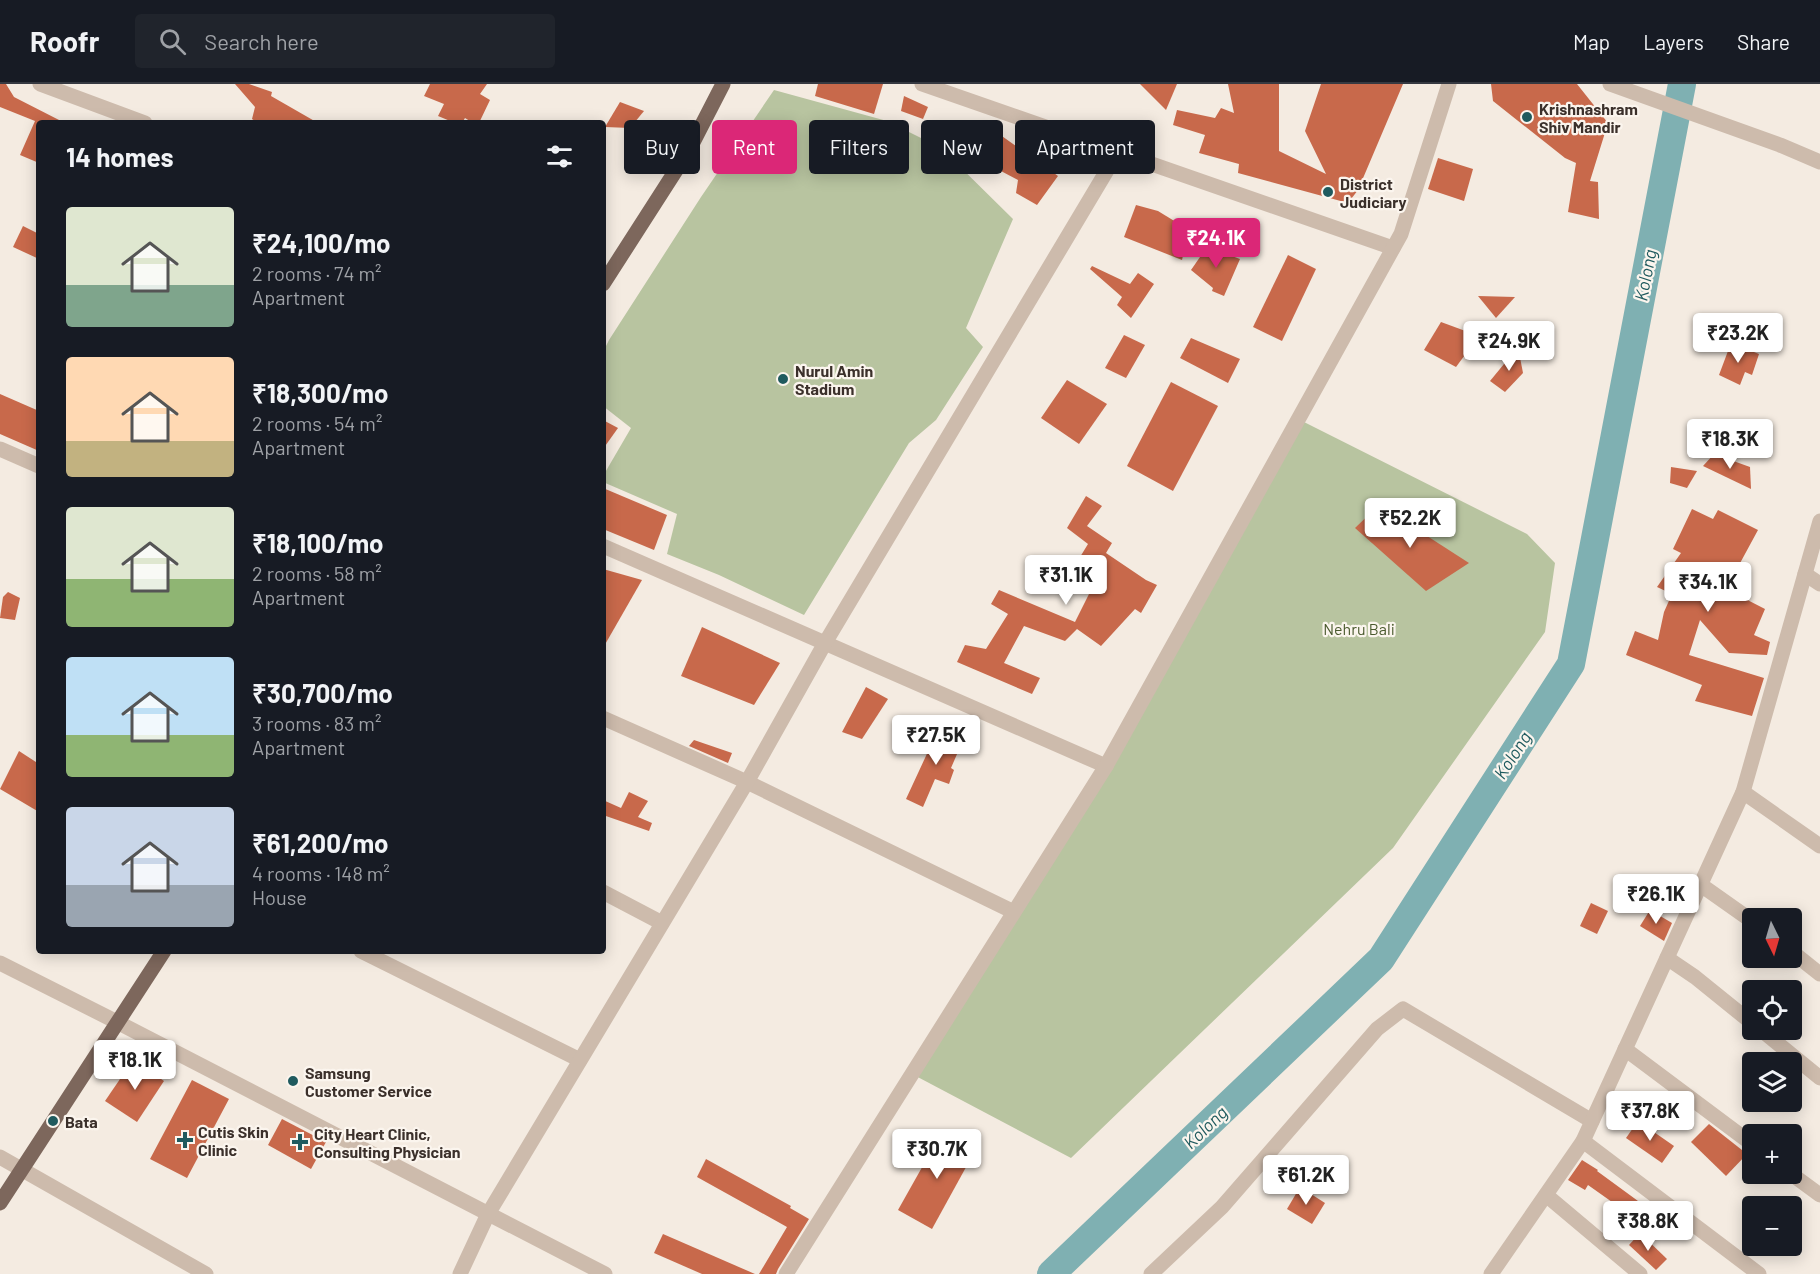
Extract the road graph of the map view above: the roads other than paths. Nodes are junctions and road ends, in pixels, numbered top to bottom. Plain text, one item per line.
1 (40, 84) edge
2 (723, 84) edge
3 (922, 84) edge
4 (1449, 84) edge
5 (1610, 84) edge
6 (138, 120) edge
7 (1026, 120) edge
8 (1820, 162) edge
9 (1155, 165) edge
10 (1105, 174) edge
11 (1393, 248) junction
12 (606, 279) edge
13 (0, 448) edge
14 (36, 465) edge
15 (1820, 521) edge
16 (606, 547) edge
17 (1805, 574) junction
18 (1820, 584) edge
19 (825, 643) junction
20 (606, 719) edge
21 (1106, 766) junction
22 (747, 782) junction
23 (1743, 792) junction
24 (1820, 846) edge
25 (1701, 885) junction
26 (606, 894) edge
27 (1014, 912) junction
28 (1742, 914) edge
29 (662, 923) junction
30 (162, 954) edge
31 (367, 954) edge
32 (1667, 958) junction
33 (1802, 960) edge
34 (0, 963) edge
35 (1820, 974) edge
36 (1742, 1015) edge
37 (117, 1022) junction
38 (1773, 1040) edge
39 (1625, 1049) junction
40 (580, 1059) junction
41 (1820, 1078) edge
42 (1592, 1121) junction
43 (1742, 1137) edge
44 (1583, 1141) junction
45 (0, 1157) edge
46 (22, 1168) junction
47 (1802, 1181) edge
48 (1546, 1195) junction
49 (1820, 1195) edge
50 (0, 1203) edge
51 (488, 1214) junction
52 (1498, 1272) edge
53 (206, 1274) edge
54 (460, 1274) edge
55 (605, 1274) edge
56 (786, 1274) edge
57 (1151, 1274) edge
58 (1640, 1274) edge
59 (1759, 1274) edge

1 - 6 street
2 - 12 main road
3 - 7 street
4 - 11 street
5 - 8 street
9 - 11 street
10 - 19 street
11 - 21 street
13 - 14 street
15 - 17 street
16 - 19 street
17 - 18 street
17 - 23 street
19 - 21 street
19 - 22 street
20 - 22 street
21 - 27 street
22 - 27 street
22 - 29 street
23 - 24 street
23 - 25 street
25 - 28 street
25 - 32 street
26 - 29 street
27 - 56 street
29 - 40 street
30 - 37 main road
31 - 40 street
32 - 36 street
32 - 39 street
33 - 35 street
34 - 37 street
37 - 46 main road
37 - 51 street
38 - 41 street
39 - 42 street
39 - 43 street
40 - 51 street
42 - 44 street
42 - 57 street
44 - 48 street
44 - 59 street
45 - 46 street
46 - 50 main road
46 - 53 street
47 - 49 street
48 - 52 street
48 - 58 street
51 - 54 street
51 - 55 street

